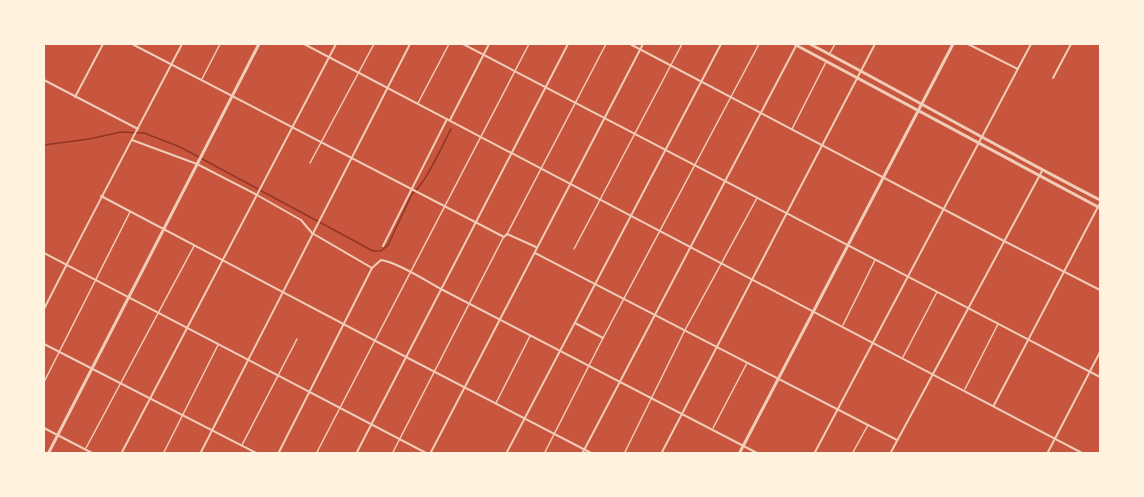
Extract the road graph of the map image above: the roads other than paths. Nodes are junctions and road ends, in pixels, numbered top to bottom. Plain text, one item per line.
1 (103, 44) edge
2 (132, 44) edge
3 (145, 44) edge
4 (182, 44) edge
5 (220, 44) edge
6 (259, 44) edge
7 (304, 44) edge
8 (336, 44) edge
9 (374, 44) edge
10 (410, 44) edge
11 (449, 44) edge
12 (464, 44) edge
13 (489, 44) edge
14 (530, 44) edge
15 (568, 44) edge
16 (606, 44) edge
17 (630, 44) edge
18 (643, 44) edge
19 (682, 44) edge
20 (721, 44) edge
21 (759, 44) edge
22 (796, 44) edge
23 (810, 44) edge
24 (836, 44) edge
25 (875, 44) edge
26 (953, 44) edge
27 (968, 44) edge
28 (1032, 44) edge
29 (1071, 44) edge
30 (142, 49) junction
31 (640, 49) junction
32 (484, 54) junction
33 (830, 54) junction
34 (329, 57) junction
35 (826, 61) junction
36 (171, 64) junction
37 (670, 65) junction
38 (1018, 69) junction
39 (861, 70) junction
40 (515, 71) junction
41 (359, 72) junction
42 (857, 77) junction
43 (1053, 78) dead end
44 (44, 80) edge
45 (201, 80) junction
46 (701, 81) junction
47 (546, 86) junction
48 (387, 87) junction
49 (232, 96) junction
50 (730, 96) junction
51 (75, 97) junction
52 (575, 102) junction
53 (418, 103) junction
54 (922, 103) junction
55 (918, 111) junction
56 (761, 113) junction
57 (605, 117) junction
58 (448, 119) junction
59 (292, 127) junction
60 (138, 129) junction
61 (792, 129) junction
62 (635, 133) junction
63 (481, 136) junction
64 (982, 136) junction
65 (132, 140) junction
66 (321, 142) junction
67 (978, 143) junction
68 (822, 145) junction
69 (666, 149) junction
70 (511, 152) junction
71 (351, 157) junction
72 (198, 163) junction
73 (310, 163) dead end
74 (694, 164) junction
75 (541, 168) junction
76 (1042, 170) junction
77 (1039, 176) junction
78 (883, 177) junction
79 (725, 180) junction
80 (570, 184) junction
81 (411, 189) junction
82 (257, 195) junction
83 (101, 196) junction
84 (757, 197) junction
85 (601, 200) junction
86 (1100, 204) edge
87 (445, 206) junction
88 (944, 209) junction
89 (131, 212) junction
90 (787, 212) junction
91 (631, 216) junction
92 (475, 222) junction
93 (164, 229) junction
94 (660, 230) junction
95 (313, 231) junction
96 (507, 234) junction
97 (504, 237) junction
98 (1004, 241) junction
99 (848, 244) junction
100 (194, 245) junction
101 (383, 246) dead end
102 (690, 247) junction
103 (537, 248) junction
104 (574, 249) dead end
105 (44, 253) edge
106 (534, 253) junction
107 (876, 259) junction
108 (223, 260) junction
109 (722, 263) junction
110 (66, 265) junction
111 (372, 268) junction
112 (1065, 271) junction
113 (410, 273) junction
114 (908, 276) junction
115 (752, 279) junction
116 (96, 280) junction
117 (595, 284) junction
118 (441, 290) junction
119 (1101, 290) edge
120 (938, 291) junction
121 (282, 292) junction
122 (128, 297) junction
123 (624, 298) junction
124 (469, 304) junction
125 (969, 308) junction
126 (44, 309) edge
127 (813, 311) junction
128 (158, 312) junction
129 (655, 315) junction
130 (500, 320) junction
131 (575, 323) junction
132 (998, 323) junction
133 (344, 324) junction
134 (842, 326) junction
135 (187, 328) junction
136 (686, 330) junction
137 (530, 336) junction
138 (603, 338) junction
139 (297, 339) dead end
140 (1029, 339) junction
141 (375, 340) junction
142 (873, 342) junction
143 (44, 344) edge
144 (218, 344) junction
145 (717, 346) junction
146 (560, 351) junction
147 (59, 352) junction
148 (1101, 352) edge
149 (406, 357) junction
150 (903, 358) junction
151 (248, 359) junction
152 (748, 363) junction
153 (589, 366) junction
154 (91, 369) junction
155 (434, 371) junction
156 (1090, 371) junction
157 (933, 374) junction
158 (279, 375) junction
159 (1101, 376) edge
160 (778, 378) junction
161 (619, 381) junction
162 (44, 382) edge
163 (120, 384) junction
164 (464, 387) junction
165 (964, 390) junction
166 (310, 392) junction
167 (651, 398) junction
168 (150, 399) junction
169 (496, 403) junction
170 (994, 405) junction
171 (340, 407) junction
172 (838, 409) junction
173 (682, 414) junction
174 (182, 415) junction
175 (525, 418) junction
176 (372, 424) junction
177 (868, 424) junction
178 (44, 428) edge
179 (712, 429) junction
180 (212, 430) junction
181 (555, 434) junction
182 (57, 435) junction
183 (400, 438) junction
184 (1055, 438) junction
185 (897, 440) junction
186 (242, 445) junction
187 (743, 445) junction
188 (85, 449) junction
189 (584, 449) junction
190 (48, 453) edge
191 (94, 453) edge
192 (121, 453) edge
193 (163, 453) edge
194 (200, 453) edge
195 (258, 453) edge
196 (278, 453) edge
197 (316, 453) edge
198 (356, 453) edge
199 (392, 453) edge
200 (429, 453) edge
201 (506, 453) edge
202 (544, 453) edge
203 (582, 453) edge
204 (593, 453) edge
205 (624, 453) edge
206 (661, 453) edge
207 (739, 453) edge
208 (759, 453) edge
209 (814, 453) edge
210 (852, 453) edge
211 (890, 453) edge
212 (1047, 453) edge
213 (1084, 453) edge

1 - 51 street
2 - 30 street
3 - 30 lane
4 - 36 street
5 - 45 lane
6 - 49 street
7 - 34 street
8 - 34 street
9 - 41 lane
10 - 48 street
11 - 53 lane
12 - 32 street
13 - 32 street
14 - 40 lane
15 - 47 street
16 - 52 lane
17 - 31 street
18 - 31 street
19 - 37 lane
20 - 46 street
21 - 50 lane
22 - 35 street
22 - 56 street
23 - 33 street
24 - 33 lane
25 - 39 street
26 - 54 street
27 - 38 street
28 - 38 street
29 - 43 street
30 - 36 street
31 - 37 street
31 - 57 street
32 - 40 street
32 - 58 street
33 - 39 street
34 - 41 street
34 - 59 street
35 - 42 street
35 - 61 lane
36 - 45 street
36 - 60 street
37 - 46 street
37 - 62 lane
38 - 64 street
39 - 42 street
39 - 54 street
40 - 47 street
40 - 63 lane
41 - 48 street
41 - 66 lane
42 - 55 street
42 - 68 street
44 - 51 street
45 - 49 street
46 - 50 street
46 - 69 street
47 - 52 street
47 - 70 street
48 - 53 street
48 - 71 street
49 - 59 street
49 - 72 street
50 - 56 street
50 - 74 lane
51 - 60 street
52 - 57 street
52 - 75 lane
53 - 58 street
54 - 55 street
54 - 64 street
55 - 67 street
55 - 78 street
56 - 61 street
56 - 79 street
57 - 62 street
57 - 80 street
58 - 63 street
58 - 81 street
59 - 66 street
59 - 82 street
60 - 65 street
61 - 68 street
62 - 69 street
62 - 85 lane
63 - 70 street
63 - 87 lane
64 - 67 street
64 - 76 street
65 - 72 street
65 - 83 street
66 - 71 street
66 - 73 lane
67 - 77 street
67 - 88 street
68 - 78 street
68 - 90 street
69 - 74 street
69 - 91 street
70 - 75 street
70 - 92 street
71 - 81 street
71 - 95 street
72 - 82 street
72 - 93 street
74 - 79 street
74 - 94 lane
75 - 80 street
75 - 96 lane
76 - 77 street
76 - 86 street
77 - 86 street
77 - 98 street
78 - 88 street
78 - 99 street
79 - 84 street
79 - 102 street
80 - 85 street
80 - 103 street
81 - 87 street
81 - 101 street
82 - 95 street
82 - 108 street
83 - 89 street
83 - 110 street
84 - 90 street
84 - 109 lane
85 - 91 street
85 - 104 lane
86 - 112 street
87 - 92 street
87 - 113 lane
88 - 98 street
88 - 114 street
89 - 93 street
89 - 116 lane
90 - 99 street
90 - 115 street
91 - 94 street
91 - 117 street
92 - 97 street
92 - 118 street
93 - 100 street
93 - 122 street
94 - 102 street
94 - 123 lane
95 - 111 street
95 - 121 street
96 - 97 street
96 - 103 street
97 - 124 lane
98 - 112 street
98 - 125 street
99 - 107 street
99 - 127 street
100 - 108 street
100 - 128 lane
102 - 109 street
102 - 129 street
103 - 106 street
105 - 110 street
106 - 117 street
106 - 130 street
107 - 114 street
107 - 134 lane
108 - 121 street
108 - 135 street
109 - 115 street
109 - 136 lane
110 - 116 street
110 - 126 street
111 - 113 street
111 - 133 street
112 - 119 street
112 - 140 street
113 - 118 street
113 - 141 lane
114 - 120 street
114 - 142 street
115 - 127 street
115 - 145 street
116 - 122 street
116 - 147 lane
117 - 123 street
117 - 131 street
118 - 124 street
118 - 149 street
120 - 125 street
120 - 150 lane
121 - 133 street
121 - 151 street
122 - 128 street
122 - 154 street
123 - 129 street
123 - 138 lane
124 - 130 street
124 - 155 lane
125 - 132 street
125 - 157 street
127 - 134 street
127 - 160 street
128 - 135 street
128 - 163 lane
129 - 136 street
129 - 161 street
130 - 137 street
130 - 164 street
131 - 138 street
131 - 146 street
132 - 140 street
132 - 165 lane
133 - 141 street
133 - 166 street
134 - 142 street
135 - 144 street
135 - 168 street
136 - 145 street
136 - 167 lane
137 - 146 street
137 - 169 lane
138 - 153 lane
139 - 158 lane
140 - 156 street
140 - 170 street
141 - 149 street
141 - 171 lane
142 - 150 street
142 - 172 street
143 - 147 street
144 - 151 street
144 - 174 lane
145 - 152 street
145 - 173 street
146 - 153 street
146 - 175 street
147 - 154 street
147 - 162 lane
148 - 156 street
149 - 155 street
149 - 176 street
150 - 157 street
151 - 158 street
151 - 180 street
152 - 160 street
152 - 179 lane
153 - 161 street
153 - 181 lane
154 - 163 street
154 - 182 street
155 - 164 street
155 - 183 lane
156 - 159 street
156 - 184 street
157 - 165 street
157 - 185 street
158 - 166 street
158 - 186 lane
160 - 172 street
160 - 187 street
161 - 167 street
161 - 189 street
163 - 168 street
163 - 188 lane
164 - 169 street
164 - 200 street
165 - 170 street
166 - 171 street
166 - 196 street
167 - 173 street
167 - 205 lane
168 - 174 street
168 - 192 street
169 - 175 street
170 - 184 street
171 - 176 street
171 - 197 lane
172 - 177 street
172 - 209 street
173 - 179 street
173 - 206 street
174 - 180 street
174 - 193 lane
175 - 181 street
175 - 201 street
176 - 183 street
176 - 198 street
177 - 185 street
177 - 210 lane
178 - 182 street
179 - 187 street
180 - 186 street
180 - 194 street
181 - 189 street
181 - 202 lane
182 - 188 street
182 - 190 street
183 - 199 lane
183 - 200 street
184 - 212 street
184 - 213 street
185 - 211 street
186 - 195 street
187 - 207 street
187 - 208 street
188 - 191 street
189 - 203 street
189 - 204 street

